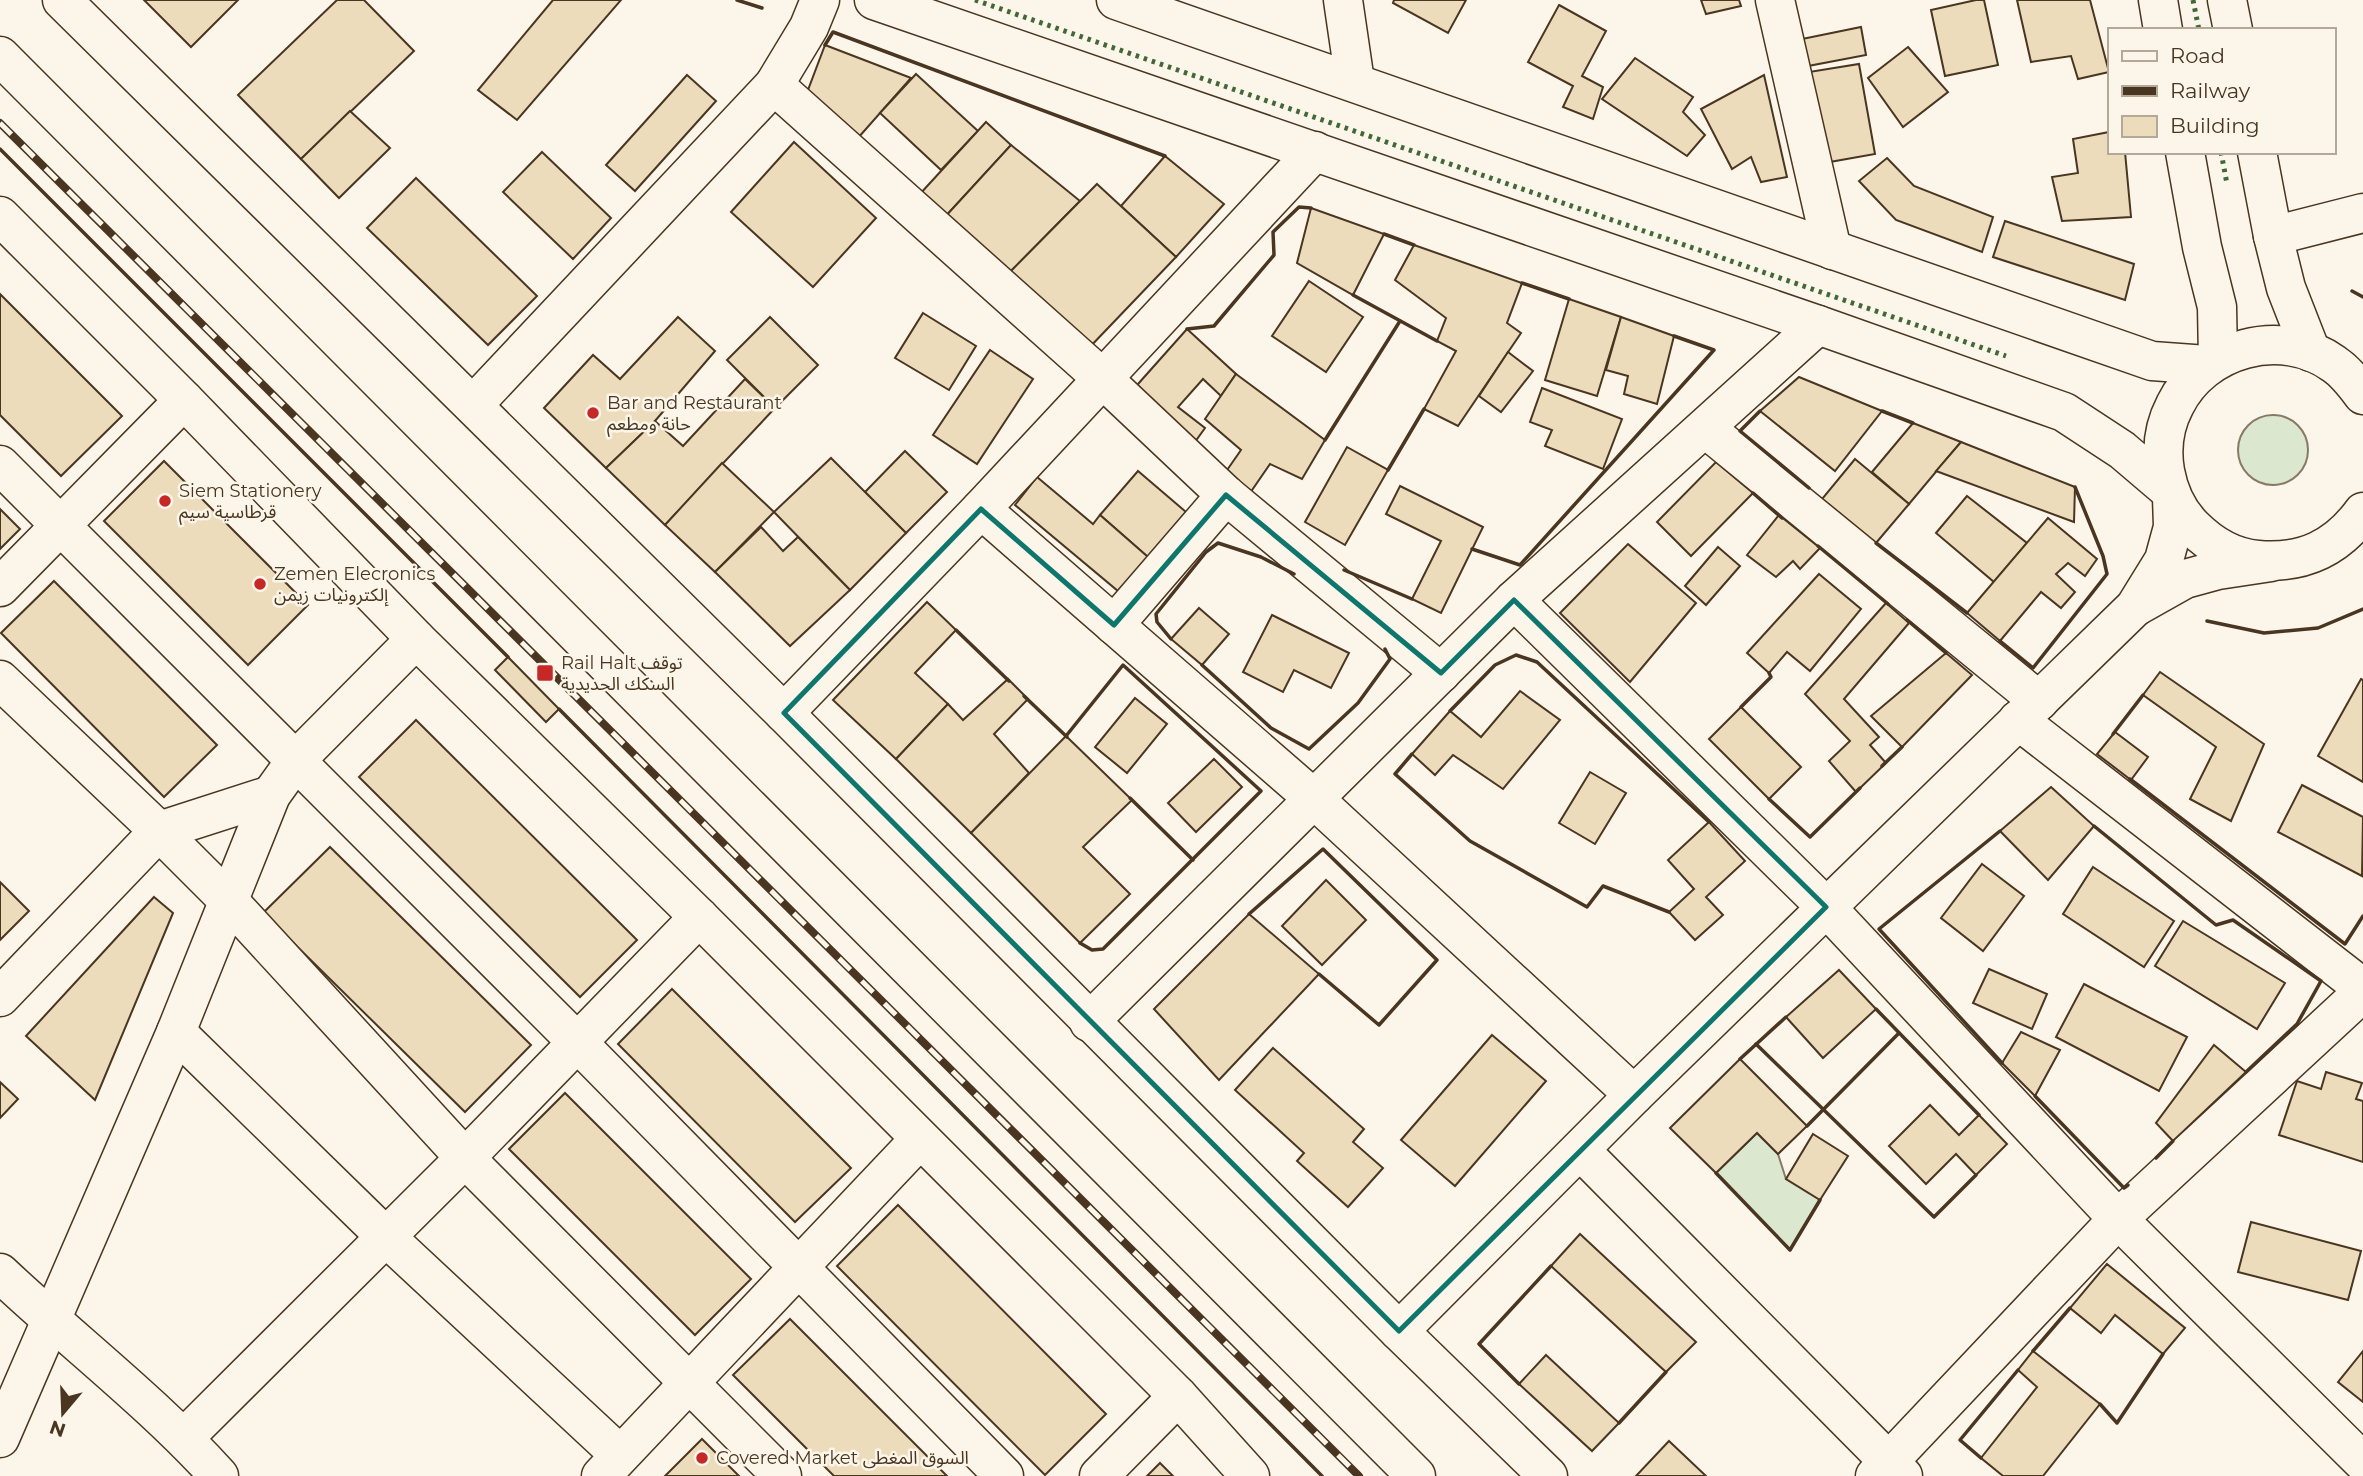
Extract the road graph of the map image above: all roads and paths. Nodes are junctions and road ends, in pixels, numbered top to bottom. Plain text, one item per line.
1 (62, 0) edge
2 (820, 0) edge
3 (874, 0) edge
4 (1116, 0) edge
5 (1343, 0) edge
6 (1775, 0) edge
7 (2158, 0) edge
8 (2227, 0) edge
9 (2163, 28) edge
10 (2233, 28) edge
11 (0, 56) edge
12 (1355, 82) junction
13 (774, 85) junction
14 (1315, 151) junction
15 (2185, 154) edge
16 (2256, 154) edge
17 (2363, 213) edge
18 (0, 216) edge
19 (2273, 236) junction
20 (1832, 250) junction
21 (1818, 325) junction
22 (2311, 352) junction
23 (2213, 361) junction
24 (1102, 378) junction
25 (2363, 394) edge
26 (184, 400) junction
27 (473, 405) junction
28 (1705, 428) junction
29 (0, 465) edge
30 (2170, 494) junction
31 (1226, 495) junction
32 (981, 509) junction
33 (2363, 512) edge
34 (60, 526) junction
35 (2345, 548) edge
36 (2276, 562) junction
37 (0, 587) edge
38 (1514, 600) junction
39 (2135, 607) junction
40 (1114, 625) junction
41 (416, 639) junction
42 (1441, 673) junction
43 (0, 680) edge
44 (2029, 710) junction
45 (783, 713) junction
46 (296, 760) junction
47 (271, 795) junction
48 (1313, 798) junction
49 (159, 831) junction
50 (228, 901) junction
51 (1826, 907) junction
52 (699, 917) junction
53 (2363, 990) edge
54 (0, 997) edge
55 (1089, 1022) junction
56 (176, 1032) junction
57 (578, 1043) junction
58 (1634, 1095) junction
59 (920, 1139) junction
60 (1580, 1150) junction
61 (465, 1158) junction
62 (2118, 1219) junction
63 (386, 1237) junction
64 (799, 1267) junction
65 (0, 1273) edge
66 (52, 1322) junction
67 (1399, 1331) junction
68 (689, 1383) junction
69 (1178, 1396) junction
70 (0, 1438) edge
71 (184, 1438) junction
72 (2363, 1462) edge
73 (611, 1466) edge
74 (1889, 1471) edge
75 (219, 1476) edge
76 (782, 1476) edge
77 (1004, 1476) edge
78 (1100, 1476) edge
79 (1250, 1476) edge
80 (1416, 1476) edge
81 (1548, 1476) edge

1 - 27 main road
2 - 13 main road
3 - 14 main road
4 - 12 main road
5 - 12 main road
6 - 20 main road
7 - 9 main road
8 - 10 main road
11 - 80 main road
12 - 20 main road
13 - 24 main road
13 - 27 main road
14 - 21 main road
14 - 24 main road
15 - 23 main road
16 - 19 main road
17 - 19 main road
18 - 26 main road
19 - 22 main road
20 - 23 main road
21 - 28 main road
21 - 30 main road
22 - 23 main road
22 - 25 main road
23 - 30 main road
24 - 31 main road
24 - 32 main road
26 - 34 main road
26 - 41 main road
27 - 45 main road
28 - 38 main road
28 - 44 main road
29 - 34 main road
30 - 36 main road
30 - 39 main road
31 - 40 main road
31 - 42 main road
32 - 40 main road
32 - 45 main road
33 - 35 main road
34 - 37 main road
34 - 46 main road
35 - 36 main road
36 - 39 main road
38 - 42 main road
38 - 51 main road
39 - 44 main road
40 - 48 main road
41 - 46 main road
41 - 52 main road
42 - 48 main road
43 - 49 main road
44 - 51 main road
44 - 53 main road
45 - 55 main road
46 - 47 main road
46 - 57 main road
47 - 49 main road
47 - 50 main road
48 - 55 main road
48 - 58 main road
49 - 50 main road
49 - 54 main road
50 - 56 main road
50 - 61 main road
51 - 58 main road
51 - 62 main road
52 - 57 main road
52 - 59 main road
53 - 62 main road
55 - 67 main road
56 - 63 main road
56 - 66 main road
57 - 61 main road
57 - 64 main road
58 - 60 main road
59 - 64 main road
59 - 69 main road
60 - 67 main road
60 - 74 main road
61 - 63 main road
61 - 68 main road
62 - 72 main road
62 - 74 main road
63 - 71 main road
63 - 73 main road
64 - 68 main road
64 - 77 main road
65 - 66 main road
66 - 70 main road
66 - 71 main road
67 - 81 main road
68 - 73 main road
68 - 76 main road
69 - 78 main road
69 - 79 main road
71 - 75 main road

